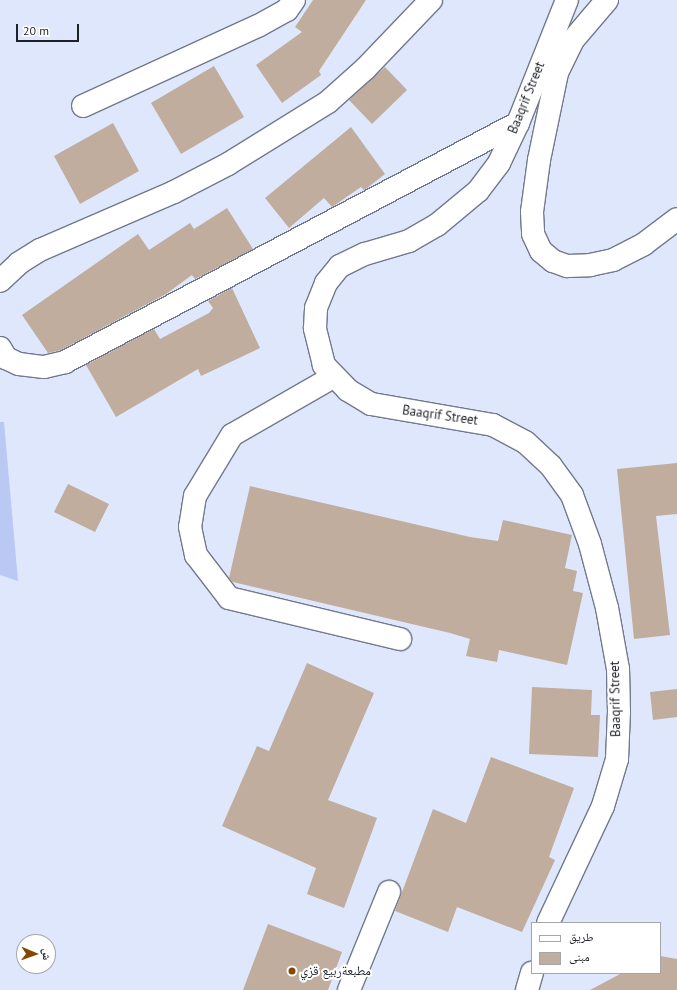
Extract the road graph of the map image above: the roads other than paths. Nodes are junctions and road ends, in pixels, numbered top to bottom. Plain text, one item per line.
1 (294, 0) edge
2 (431, 0) edge
3 (567, 0) edge
4 (607, 0) edge
5 (83, 106) dead end
6 (518, 123) junction
7 (677, 219) edge
8 (0, 281) edge
9 (0, 348) edge
10 (333, 377) junction
11 (400, 639) dead end
12 (389, 892) dead end
13 (548, 922) edge
14 (532, 974) edge
15 (350, 990) edge
16 (527, 990) edge

1 - 5 street
2 - 8 street
3 - 6 street, Baaqrif Street
4 - 7 street
6 - 9 street
6 - 10 street, Baaqrif Street
10 - 11 street
10 - 13 street, Baaqrif Street
12 - 15 street
14 - 16 street

